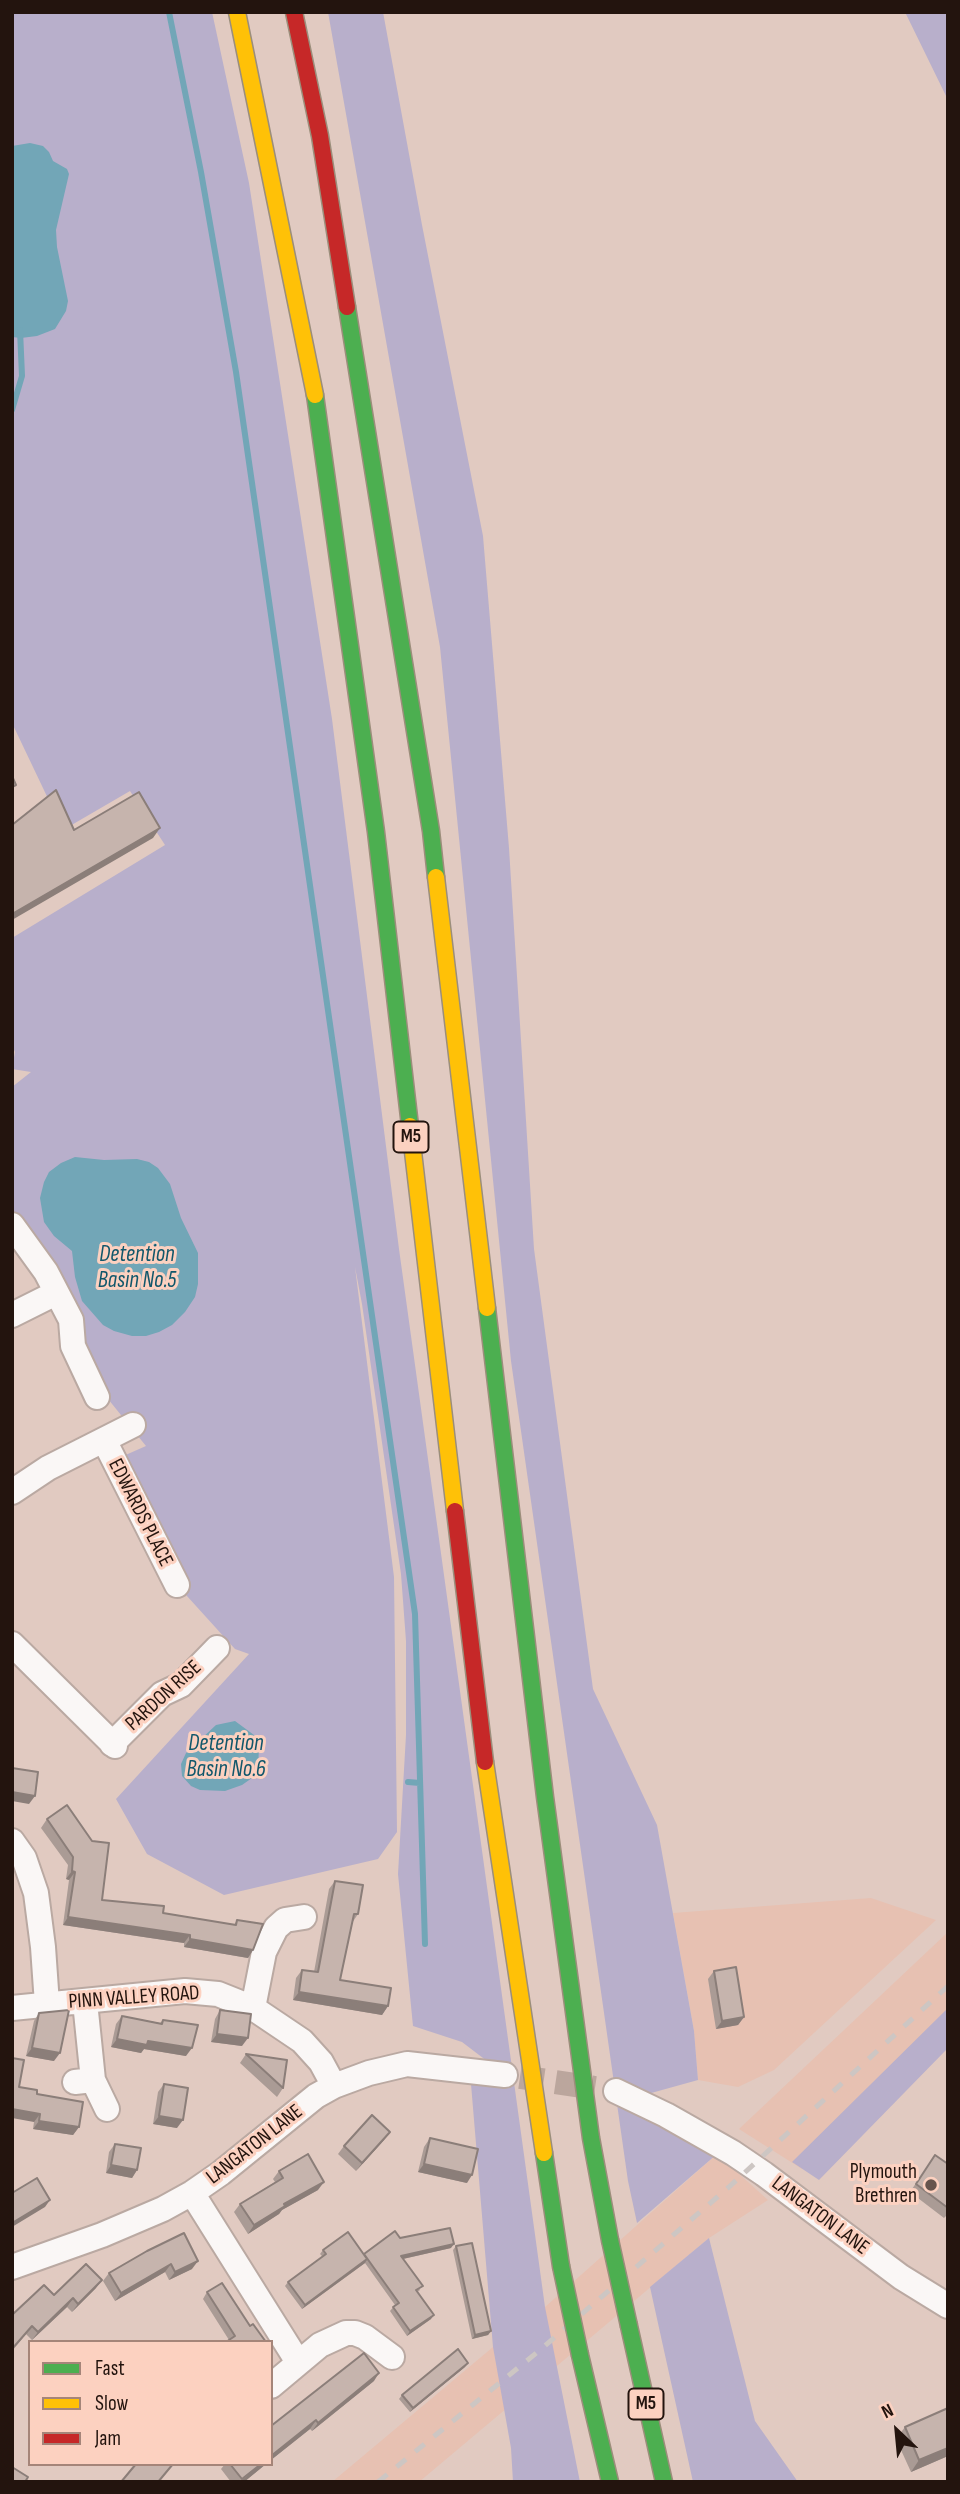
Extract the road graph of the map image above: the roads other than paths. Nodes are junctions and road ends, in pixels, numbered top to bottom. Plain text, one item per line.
1 (237, 12) edge
2 (294, 12) edge
3 (12, 1225) edge
4 (56, 1293) junction
5 (12, 1315) edge
6 (97, 1397) dead end
7 (133, 1425) dead end
8 (104, 1440) junction
9 (12, 1492) edge
10 (177, 1585) dead end
11 (12, 1644) edge
12 (217, 1648) dead end
13 (12, 1841) edge
14 (304, 1917) dead end
15 (85, 2001) junction
16 (47, 2004) junction
17 (12, 2008) edge
18 (253, 2008) junction
19 (505, 2075) tunnel mouth
20 (334, 2085) junction
21 (616, 2091) tunnel mouth
22 (107, 2109) dead end
23 (192, 2193) junction
24 (12, 2267) edge
25 (948, 2306) edge
26 (392, 2357) dead end
27 (298, 2362) junction
28 (273, 2384) edge
29 (610, 2482) edge
30 (664, 2482) edge

1 - 29 highway, M5, bridge
2 - 30 highway, M5, bridge
3 - 4 street
4 - 5 street
4 - 6 street
7 - 8 street, EDWARDS PLACE
8 - 9 street, EDWARDS PLACE
8 - 10 street, EDWARDS PLACE
11 - 12 street, PARDON RISE
13 - 16 street
14 - 18 street
15 - 16 street, PINN VALLEY ROAD
15 - 18 street, PINN VALLEY ROAD
15 - 22 street
16 - 17 street, PINN VALLEY ROAD
18 - 20 street, PINN VALLEY ROAD
19 - 20 street, LANGATON LANE
20 - 23 street, LANGATON LANE
21 - 25 street, LANGATON LANE
23 - 24 street, LANGATON LANE
23 - 27 street
26 - 27 street
27 - 28 street

